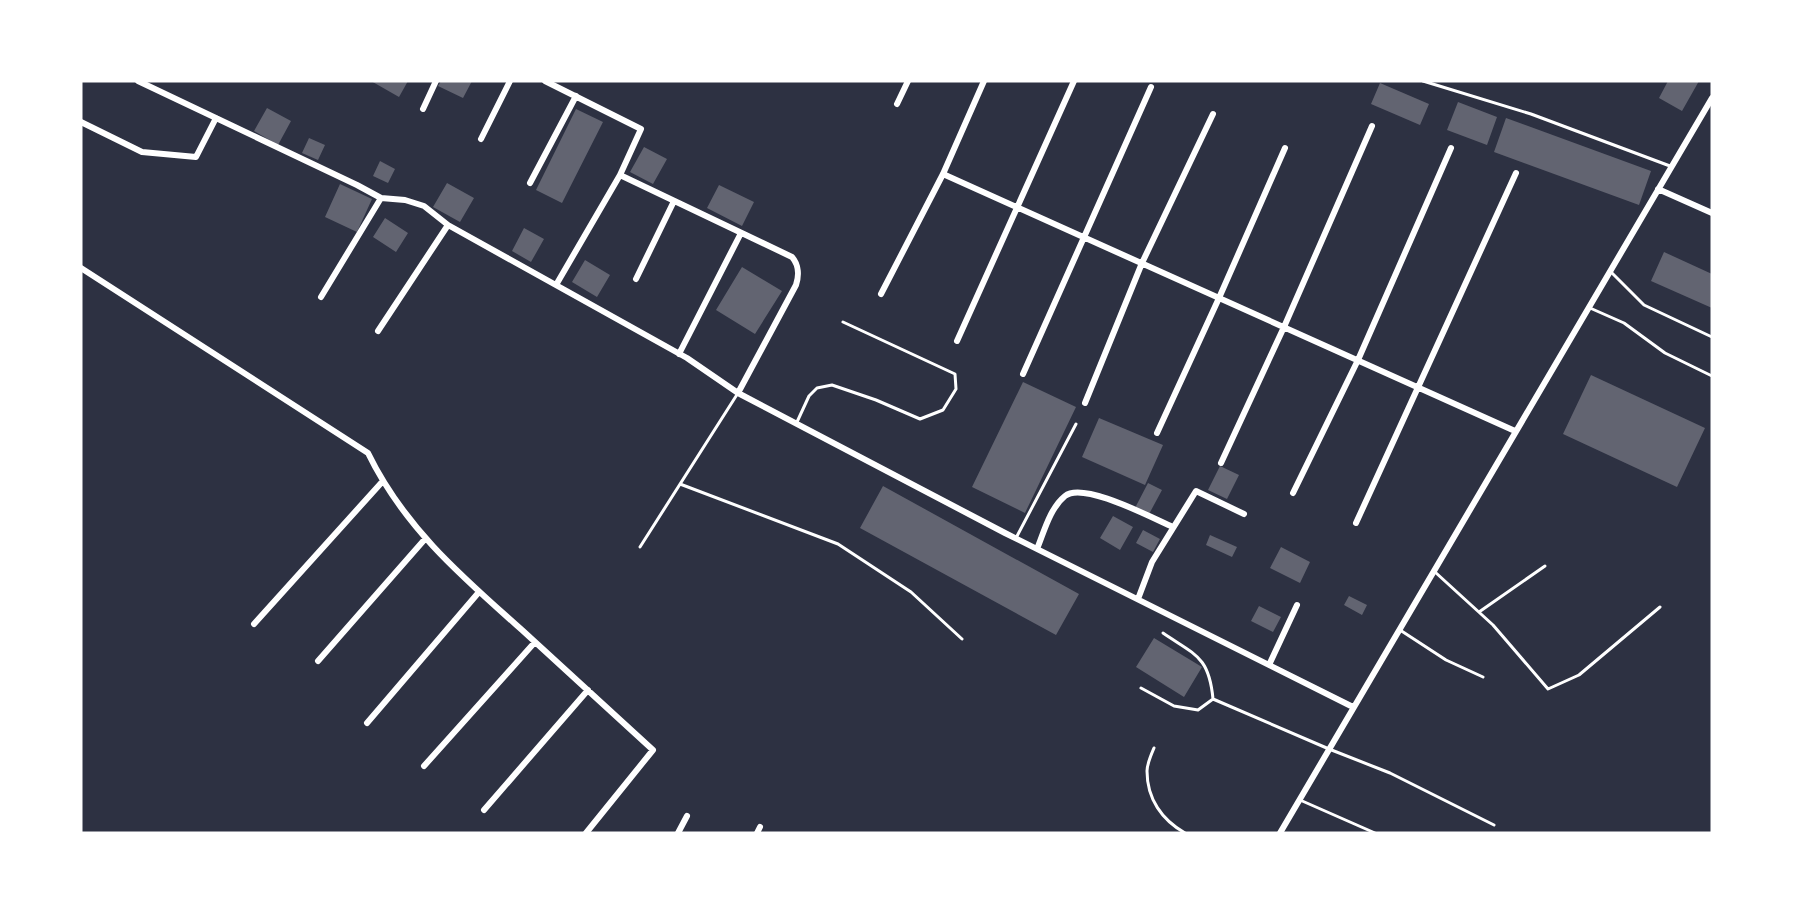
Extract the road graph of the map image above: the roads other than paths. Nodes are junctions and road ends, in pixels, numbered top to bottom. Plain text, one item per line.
1 (138, 81) edge
2 (436, 81) edge
3 (510, 81) edge
4 (545, 81) edge
5 (909, 81) edge
6 (984, 81) edge
7 (1074, 81) edge
8 (1423, 81) edge
9 (1151, 87) dead end
10 (576, 96) junction
11 (1712, 98) edge
12 (897, 104) dead end
13 (423, 109) dead end
14 (1213, 114) dead end
15 (216, 118) junction
16 (81, 122) edge
17 (1372, 126) dead end
18 (480, 139) dead end
19 (1451, 147) dead end
20 (1285, 148) dead end
21 (1671, 167) junction
22 (1516, 172) dead end
23 (943, 174) junction
24 (620, 175) junction
25 (530, 183) dead end
26 (1658, 189) junction
27 (381, 198) junction
28 (674, 201) junction
29 (1017, 208) junction
30 (1712, 213) edge
31 (448, 225) junction
32 (741, 233) junction
33 (1083, 237) junction
34 (1142, 263) junction
35 (81, 268) edge
36 (1610, 271) junction
37 (636, 279) dead end
38 (556, 285) junction
39 (881, 294) dead end
40 (321, 297) dead end
41 (1219, 298) junction
42 (1589, 307) junction
43 (843, 322) dead end
44 (1284, 327) junction
45 (378, 331) dead end
46 (1712, 337) edge
47 (957, 341) dead end
48 (680, 354) junction
49 (1358, 360) junction
50 (1023, 374) dead end
51 (1712, 376) edge
52 (1418, 387) junction
53 (738, 393) junction
54 (1086, 403) dead end
55 (796, 424) junction
56 (1076, 424) dead end
57 (1515, 431) junction
58 (1157, 433) dead end
59 (1221, 463) dead end
60 (382, 482) junction
61 (680, 484) junction
62 (1293, 493) dead end
63 (1244, 514) dead end
64 (1356, 523) dead end
65 (1173, 527) junction
66 (1016, 538) junction
67 (425, 539) junction
68 (640, 547) dead end
69 (1037, 549) junction
70 (1545, 566) dead end
71 (1433, 571) junction
72 (479, 592) junction
73 (1138, 599) junction
74 (1297, 605) dead end
75 (1660, 607) dead end
76 (1479, 612) junction
77 (254, 624) dead end
78 (1399, 630) junction
79 (1163, 633) dead end
80 (962, 639) dead end
81 (535, 642) junction
82 (318, 661) dead end
83 (1269, 665) junction
84 (1483, 677) dead end
85 (1141, 688) dead end
86 (588, 690) junction
87 (1213, 699) junction
88 (1353, 707) junction
89 (367, 723) dead end
90 (1154, 748) dead end
91 (1329, 749) junction
92 (424, 766) dead end
93 (1299, 799) junction
94 (484, 810) dead end
95 (687, 816) dead end
96 (1494, 825) dead end
97 (586, 833) edge
98 (678, 833) edge
99 (1185, 833) edge
100 (1280, 833) edge
101 (1375, 833) edge

1 - 15 street
2 - 13 street
3 - 18 street
4 - 10 street
5 - 12 street
6 - 23 street
7 - 29 street
8 - 21 lane
9 - 33 street
10 - 24 street
10 - 25 street
11 - 21 street
14 - 34 street
15 - 16 street
15 - 27 street
17 - 44 street
19 - 49 street
20 - 41 street
21 - 26 street
22 - 52 street
23 - 29 street
23 - 39 street
24 - 28 street
24 - 38 street
26 - 30 street
26 - 36 street
27 - 31 street
27 - 40 street
28 - 32 street
28 - 37 street
29 - 33 street
29 - 47 street
31 - 38 street
31 - 45 street
32 - 48 street
32 - 53 street
33 - 34 street
33 - 50 street
34 - 41 street
34 - 54 street
35 - 60 street
36 - 42 street
36 - 46 lane
38 - 48 street
41 - 44 street
41 - 58 street
42 - 51 lane
42 - 57 street
43 - 55 lane
44 - 49 street
44 - 59 street
48 - 53 street
49 - 52 street
49 - 62 street
52 - 57 street
52 - 64 street
53 - 55 street
53 - 61 lane
55 - 66 street
56 - 66 lane
57 - 71 street
60 - 67 street
60 - 77 street
61 - 68 lane
61 - 80 lane
63 - 65 street
65 - 69 street
65 - 73 street
66 - 69 street
67 - 72 street
67 - 82 street
69 - 73 street
70 - 76 lane
71 - 76 lane
71 - 78 street
72 - 81 street
72 - 89 street
73 - 83 street
74 - 83 street
75 - 76 lane
78 - 84 lane
78 - 88 street
79 - 87 lane
81 - 86 street
81 - 92 street
83 - 88 street
85 - 87 lane
86 - 94 street
86 - 97 street
87 - 91 lane
88 - 91 street
90 - 99 lane
91 - 93 street
91 - 96 lane
93 - 100 street
93 - 101 lane
95 - 98 street

